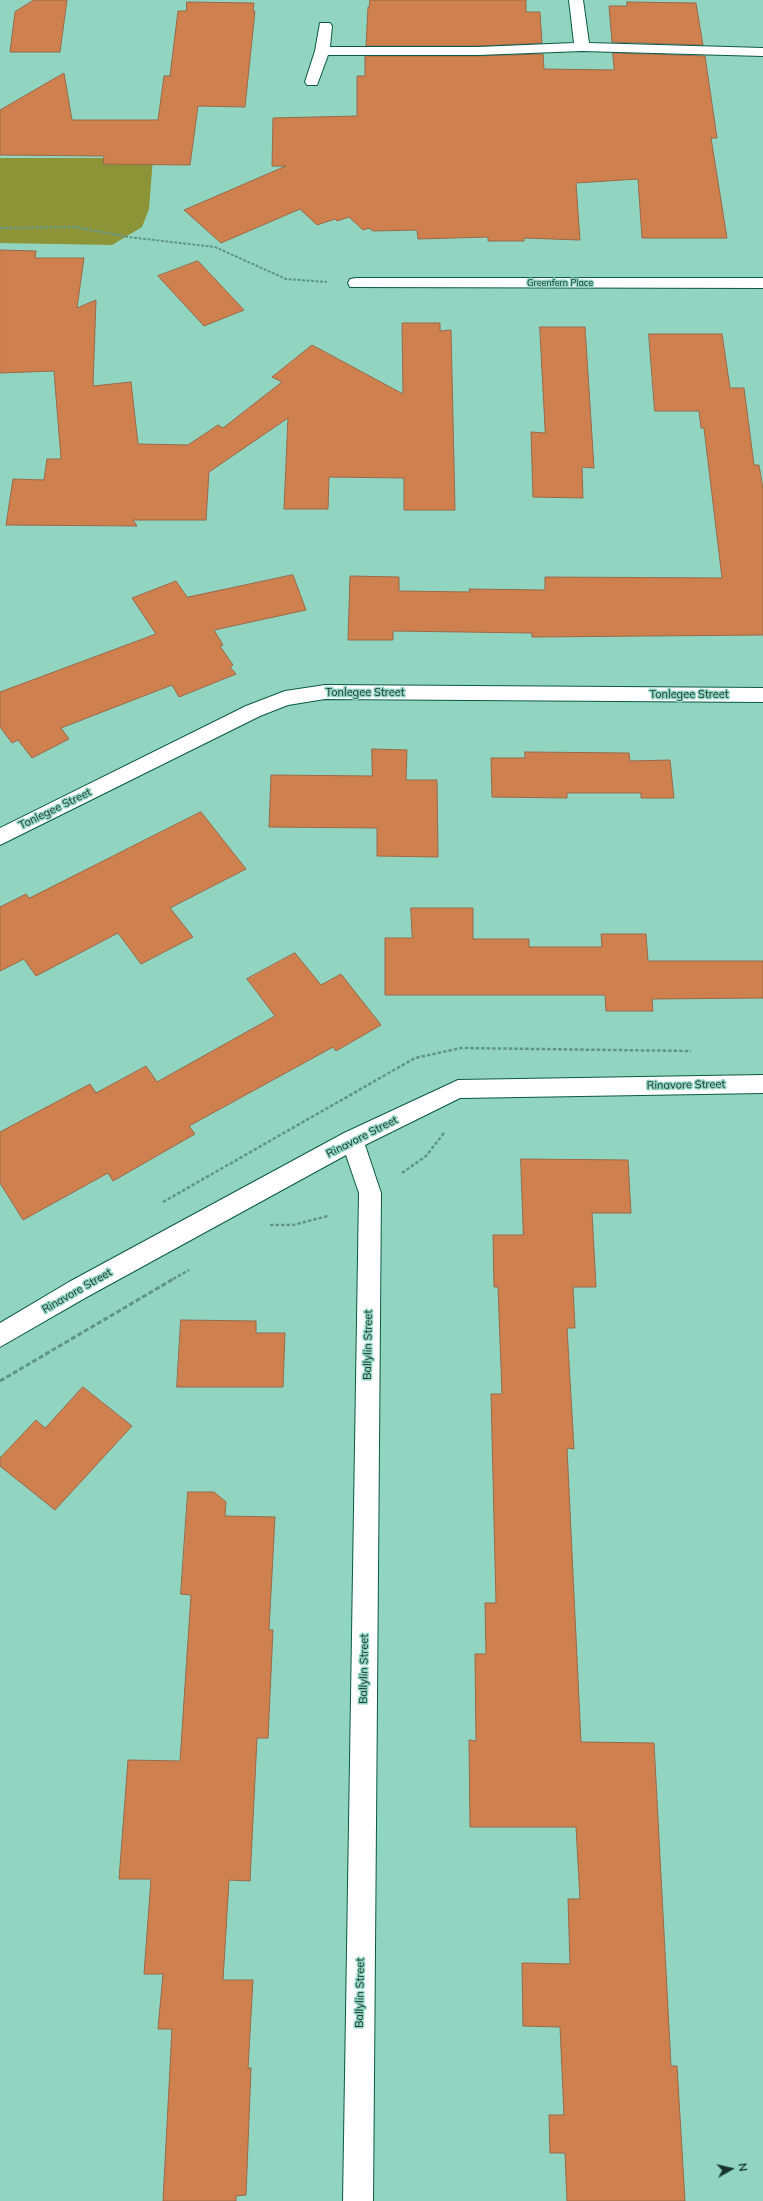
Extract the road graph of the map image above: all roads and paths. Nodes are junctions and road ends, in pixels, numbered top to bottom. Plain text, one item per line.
1 (576, 0) edge
2 (325, 26) dead end
3 (582, 47) junction
4 (322, 51) junction
5 (763, 52) edge
6 (312, 82) dead end
7 (0, 228) edge
8 (356, 283) joint
9 (763, 283) edge
10 (763, 695) edge
11 (0, 837) edge
12 (763, 1084) edge
13 (446, 1131) dead end
14 (352, 1140) junction
15 (402, 1173) dead end
16 (328, 1216) dead end
17 (265, 1225) dead end
18 (195, 1266) dead end
19 (0, 1336) edge
20 (0, 1381) edge
21 (358, 2201) edge

1 - 3 street
2 - 4 street
3 - 4 street
3 - 5 street
4 - 6 street
7 - 8 path
8 - 9 street, Greenfern Place
10 - 11 street, Tonlegee Street
12 - 14 street, Rinavore Street
13 - 15 path
14 - 19 street, Rinavore Street
14 - 21 street, Ballylin Street
16 - 17 path
18 - 20 path

